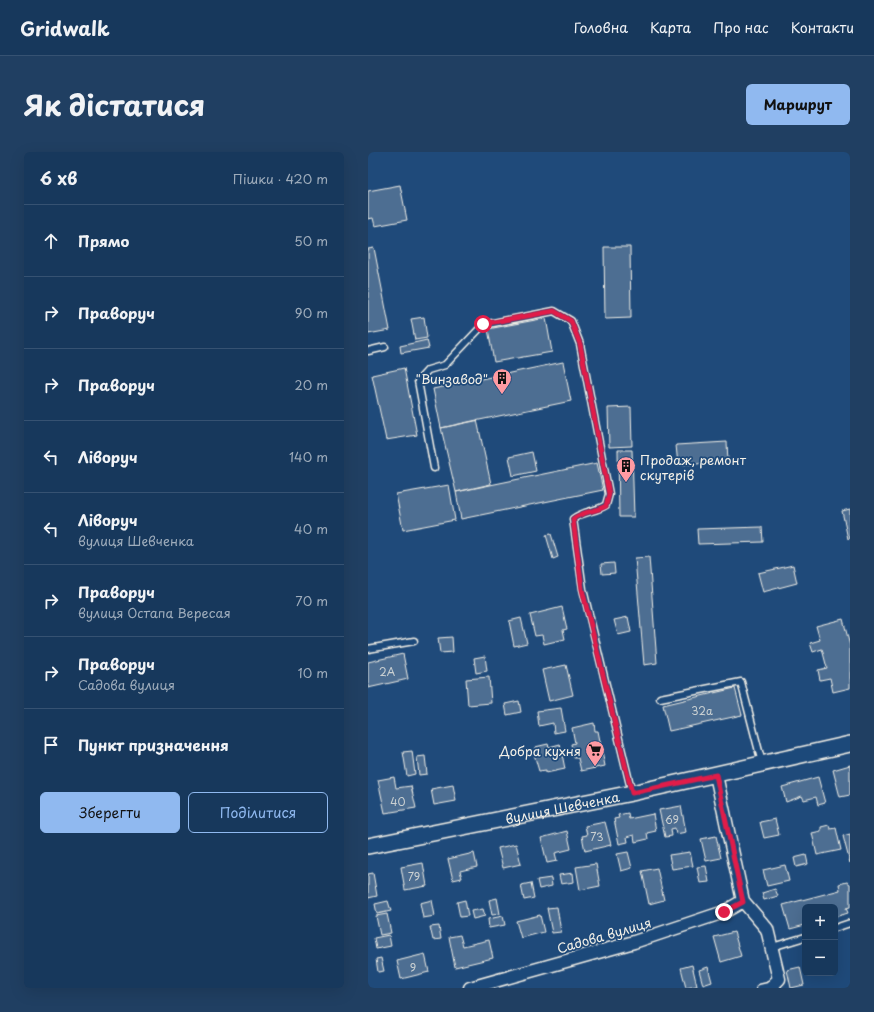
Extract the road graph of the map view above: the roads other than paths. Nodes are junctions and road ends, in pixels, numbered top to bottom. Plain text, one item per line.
1 (385, 347) dead end
2 (368, 351) edge
3 (434, 468) dead end
4 (414, 641) dead end
5 (368, 649) edge
6 (660, 698) dead end
7 (850, 744) edge
8 (763, 765) junction
9 (716, 775) junction
10 (632, 793) junction
11 (368, 846) edge
12 (743, 902) junction
13 (850, 923) edge
14 (838, 927) edge
15 (802, 938) edge
16 (772, 946) junction
17 (774, 986) edge
18 (470, 988) edge
19 (760, 988) edge

1 - 2 lane
3 - 10 lane
4 - 5 lane
6 - 8 lane
7 - 8 street, вулиця Шевченка
8 - 9 street, вулиця Шевченка
9 - 10 street, вулиця Шевченка
9 - 12 street
10 - 11 street, вулиця Шевченка
12 - 16 street
12 - 18 street, Садова вулиця
13 - 14 lane
15 - 16 lane
16 - 17 street
17 - 19 lane

